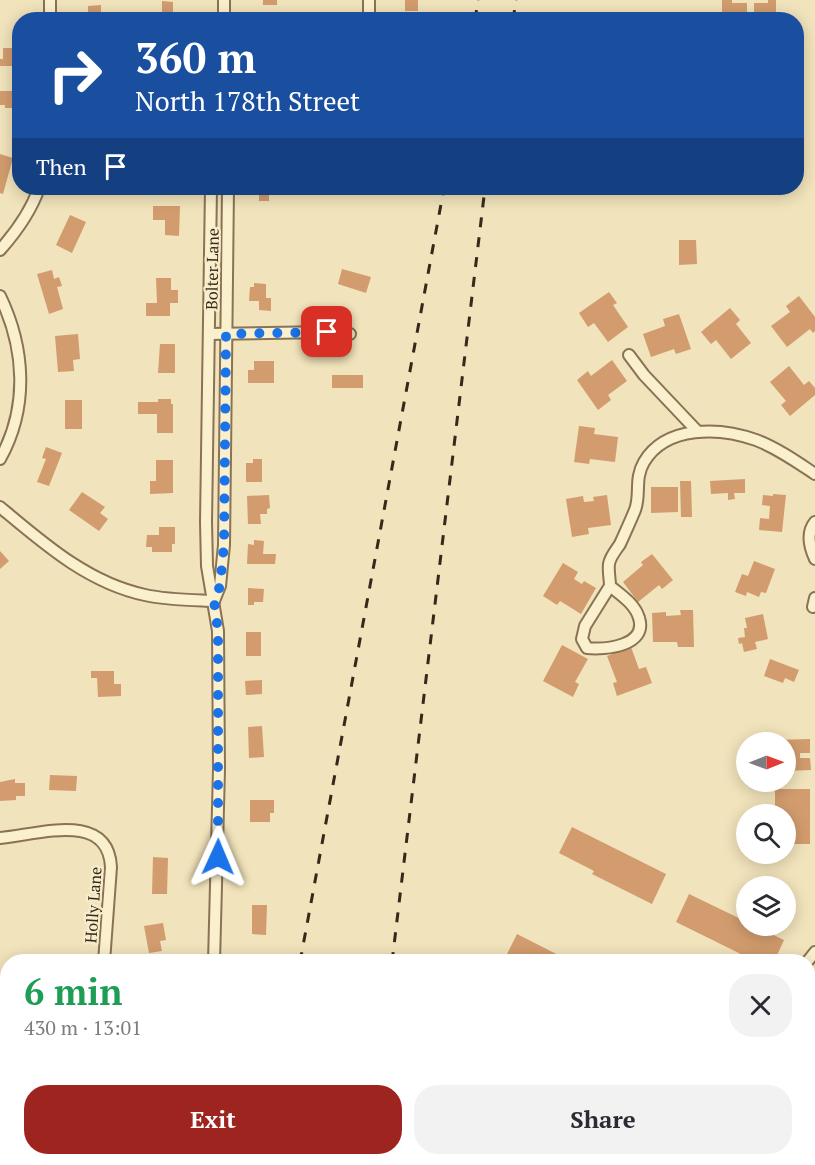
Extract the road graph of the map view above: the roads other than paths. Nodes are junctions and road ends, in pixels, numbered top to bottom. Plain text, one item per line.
1 (36, 195) edge
2 (211, 195) edge
3 (228, 195) edge
4 (0, 250) edge
5 (0, 296) edge
6 (209, 334) junction
7 (226, 334) junction
8 (350, 334) dead end
9 (629, 355) dead end
10 (698, 432) junction
11 (0, 459) edge
12 (815, 474) edge
13 (0, 507) edge
14 (815, 522) edge
15 (815, 559) edge
16 (610, 586) junction
17 (214, 601) junction
18 (0, 838) edge
19 (105, 954) edge
20 (214, 954) edge

1 - 4 street
2 - 6 street, Bolter Lane
3 - 7 street, Bolter Lane
5 - 11 street
6 - 7 street
6 - 17 street, Bolter Lane
7 - 8 street
7 - 17 street, Bolter Lane
9 - 10 street
10 - 12 street
10 - 16 street
13 - 17 street
14 - 15 street
16 - 16 street
17 - 20 street, Bolter Lane
18 - 19 street, Holly Lane

